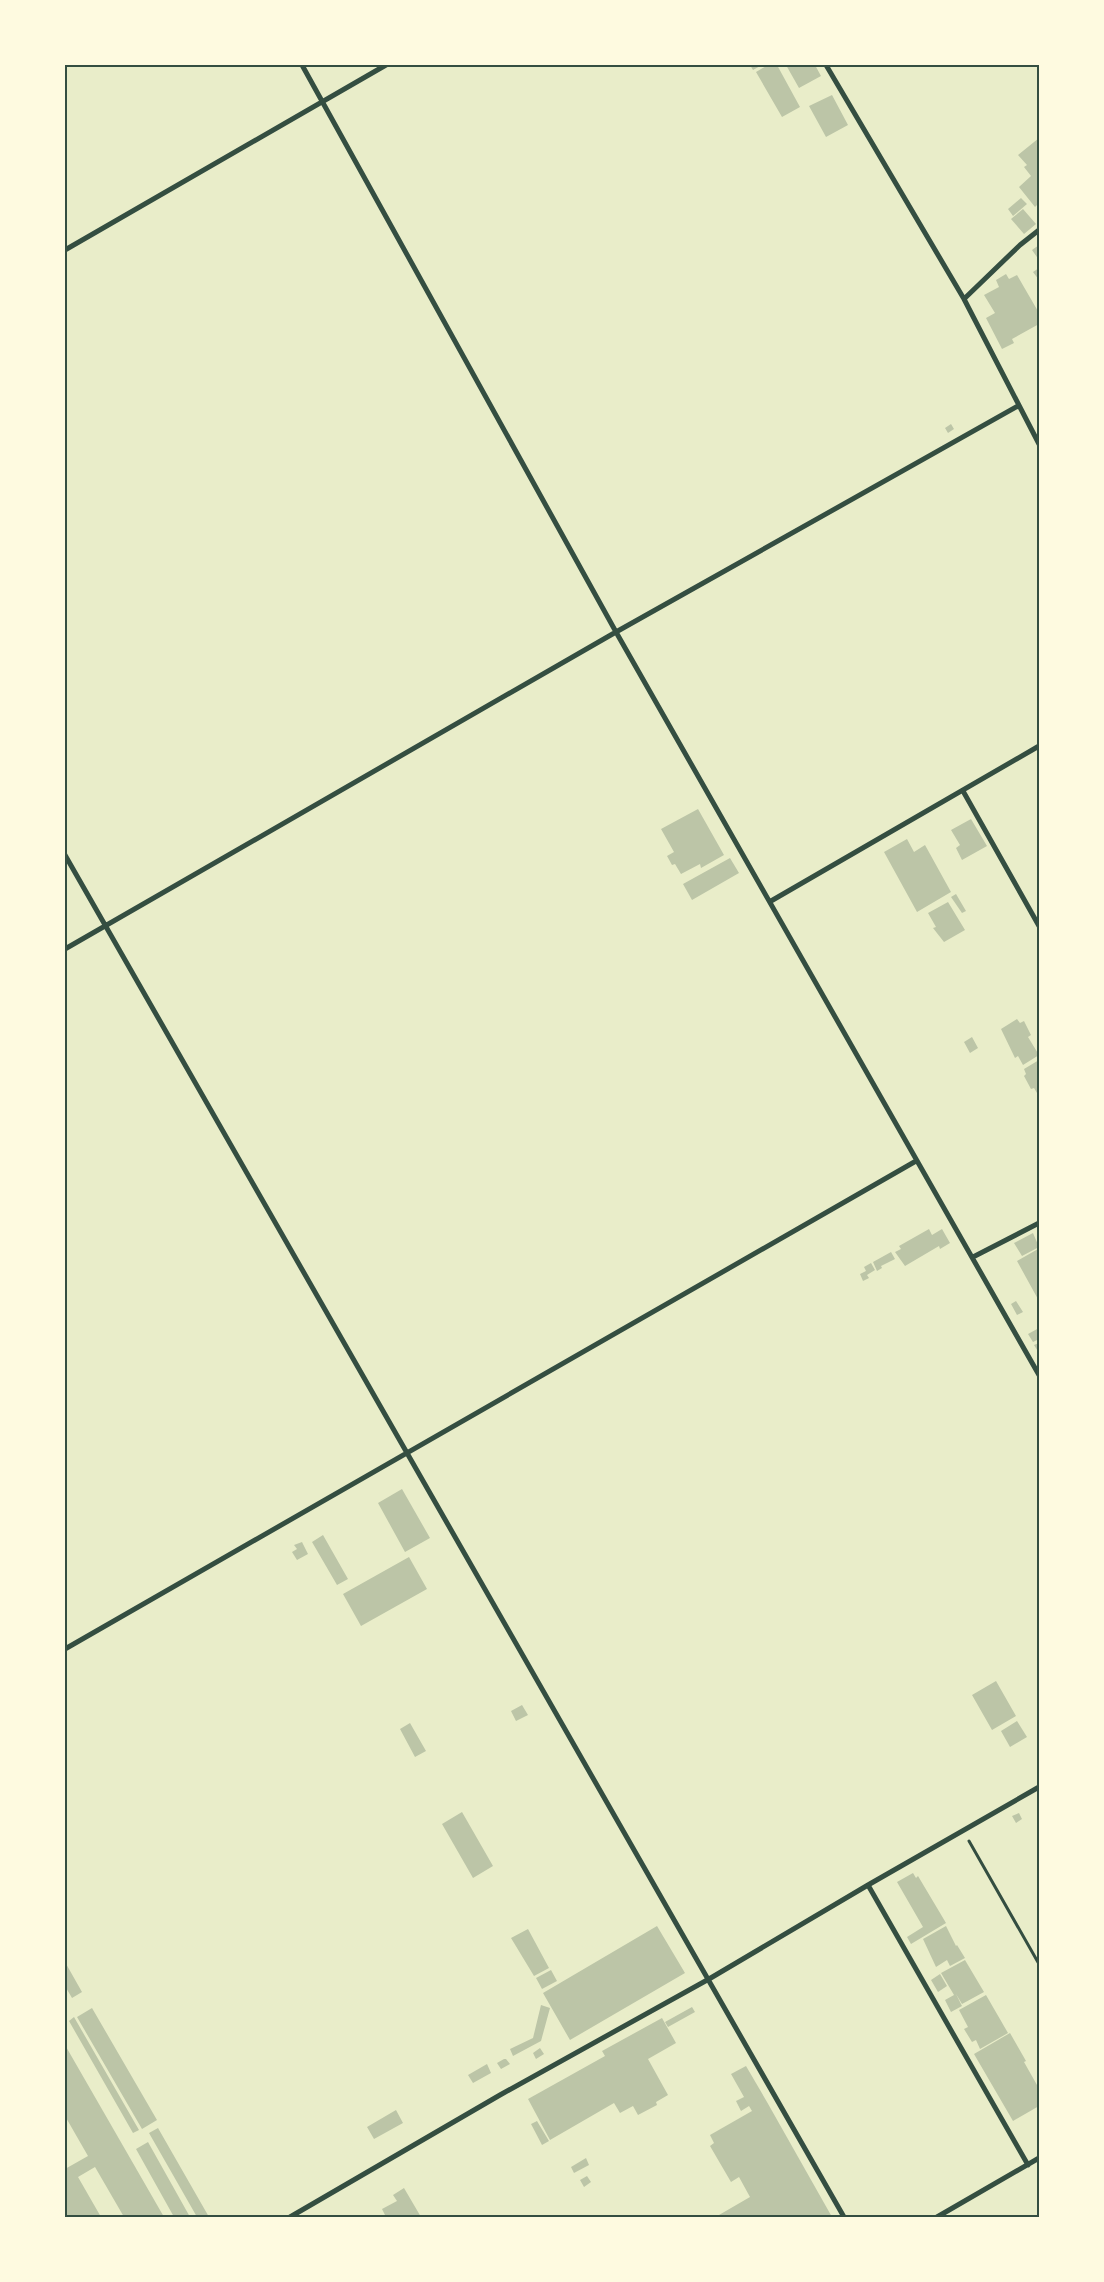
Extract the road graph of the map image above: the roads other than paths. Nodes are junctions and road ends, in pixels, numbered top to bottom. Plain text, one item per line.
1 (302, 65) edge
2 (386, 65) edge
3 (826, 65) edge
4 (323, 102) junction
5 (1039, 230) edge
6 (65, 250) edge
7 (964, 299) junction
8 (1018, 406) junction
9 (1039, 444) edge
10 (616, 632) junction
11 (1039, 746) edge
12 (963, 791) junction
13 (65, 855) edge
14 (771, 901) junction
15 (106, 925) junction
16 (1039, 926) edge
17 (65, 949) edge
18 (916, 1161) junction
19 (1039, 1224) edge
20 (973, 1257) junction
21 (1039, 1375) edge
22 (406, 1452) junction
23 (65, 1649) edge
24 (1039, 1787) edge
25 (868, 1885) junction
26 (709, 1979) junction
27 (1039, 2158) edge
28 (1028, 2164) junction
29 (290, 2217) edge
30 (844, 2217) edge
31 (937, 2217) edge

1 - 4 street
2 - 4 street
3 - 7 street
4 - 6 street
4 - 10 street
5 - 7 street
7 - 8 street
8 - 9 street
8 - 10 street
10 - 14 street
10 - 15 street
11 - 12 street
12 - 14 street
12 - 16 street
13 - 15 street
14 - 18 street
15 - 17 street
15 - 22 street
18 - 20 street
18 - 22 street
19 - 20 street
20 - 21 street
22 - 23 street
22 - 26 street
24 - 25 street
25 - 26 street
25 - 28 street
26 - 29 street
26 - 30 street
27 - 28 street
28 - 31 street

